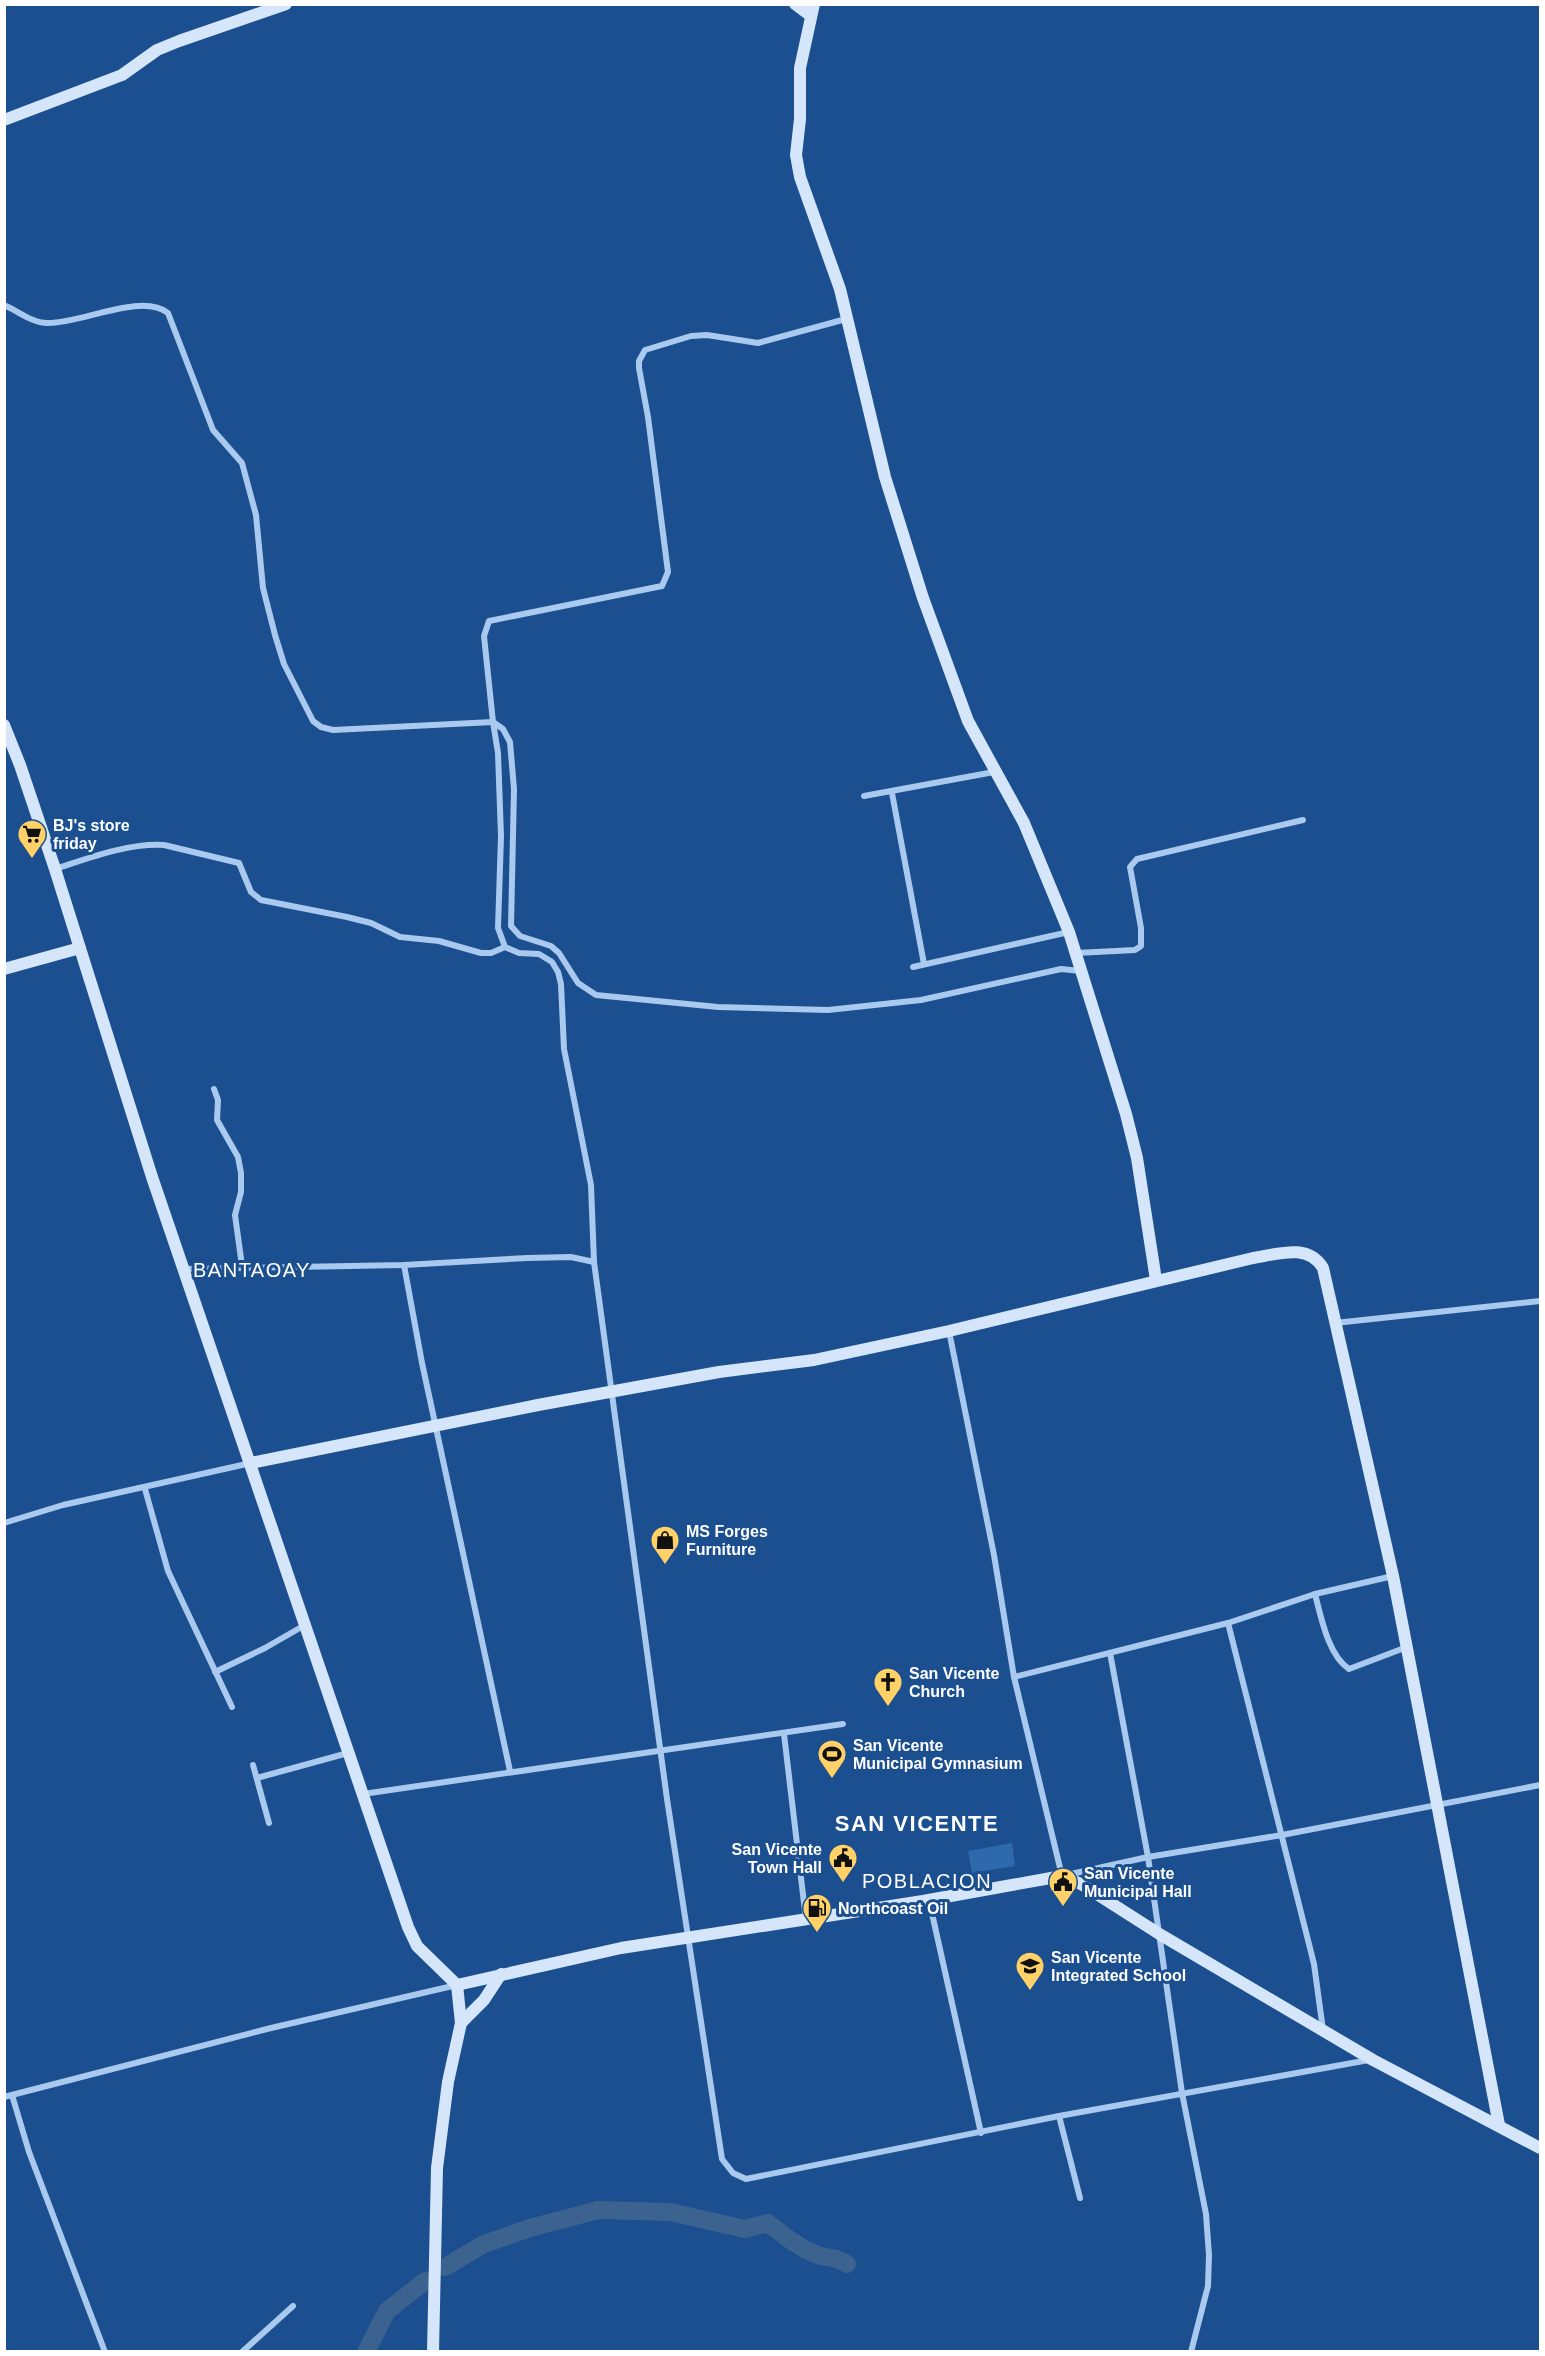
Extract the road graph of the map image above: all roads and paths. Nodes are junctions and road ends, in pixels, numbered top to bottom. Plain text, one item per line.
1 (286, 4) edge
2 (795, 4) edge
3 (813, 10) edge
4 (4, 120) edge
5 (4, 305) edge
6 (846, 319) junction
7 (493, 722) junction
8 (4, 725) edge
9 (994, 772) junction
10 (892, 793) junction
11 (864, 796) dead end
12 (1303, 820) dead end
13 (55, 869) junction
14 (1069, 932) junction
15 (505, 947) junction
16 (81, 948) junction
17 (1076, 953) junction
18 (924, 964) junction
19 (913, 967) dead end
20 (4, 969) edge
21 (1081, 971) junction
22 (214, 1089) dead end
23 (594, 1262) junction
24 (404, 1265) junction
25 (242, 1266) junction
26 (183, 1269) junction
27 (1156, 1280) junction
28 (1540, 1301) edge
29 (1335, 1323) junction
30 (949, 1331) junction
31 (611, 1393) junction
32 (436, 1425) junction
33 (251, 1462) junction
34 (145, 1489) junction
35 (4, 1523) edge
36 (1393, 1576) junction
37 (1315, 1594) junction
38 (1228, 1623) junction
39 (305, 1625) junction
40 (1407, 1647) junction
41 (1110, 1653) junction
42 (215, 1672) junction
43 (1014, 1677) junction
44 (232, 1707) dead end
45 (843, 1724) dead end
46 (784, 1734) junction
47 (662, 1751) junction
48 (348, 1753) junction
49 (253, 1765) dead end
50 (510, 1772) junction
51 (257, 1778) junction
52 (1540, 1785) edge
53 (362, 1794) junction
54 (1438, 1804) junction
55 (269, 1823) dead end
56 (1282, 1835) junction
57 (1148, 1857) junction
58 (1062, 1876) junction
59 (929, 1899) junction
60 (806, 1920) junction
61 (1161, 1935) junction
62 (687, 1940) junction
63 (501, 1974) junction
64 (457, 1985) junction
65 (461, 2023) junction
66 (1323, 2031) junction
67 (1373, 2060) junction
68 (1182, 2093) junction
69 (12, 2095) junction
70 (4, 2097) edge
71 (1059, 2116) junction
72 (1499, 2125) junction
73 (981, 2133) junction
74 (1540, 2148) edge
75 (1080, 2198) dead end
76 (293, 2306) dead end
77 (105, 2352) edge
78 (242, 2352) edge
79 (433, 2352) edge
80 (1191, 2352) edge

1 - 4 street
2 - 3 street
3 - 6 street
5 - 7 street
6 - 7 street
6 - 9 street
7 - 15 street
7 - 21 street
8 - 13 street
9 - 10 street
9 - 14 street
10 - 11 street
10 - 18 street
12 - 17 street
13 - 15 street
13 - 16 street
14 - 17 street
14 - 18 street
15 - 23 street
16 - 20 street
16 - 26 street
17 - 21 street
18 - 19 street
21 - 27 street
22 - 25 street
23 - 24 street
23 - 31 street
24 - 25 street
24 - 32 street
25 - 26 street
26 - 33 street
27 - 29 street
27 - 30 street
28 - 29 street
29 - 36 street
30 - 31 street
30 - 43 street
31 - 32 street
31 - 47 street
32 - 33 street
32 - 50 street
33 - 34 street
33 - 39 street
34 - 35 street
34 - 42 street
36 - 37 street
36 - 40 street
37 - 38 street
37 - 40 street
38 - 41 street
38 - 56 street
39 - 42 street
39 - 48 street
40 - 54 street
41 - 43 street
41 - 57 street
42 - 44 street
43 - 58 street
45 - 46 street
46 - 47 street
46 - 60 street
47 - 50 street
47 - 62 street
48 - 51 street
48 - 53 street
49 - 51 street
50 - 53 street
51 - 55 street
52 - 54 street
53 - 64 street
54 - 56 street
54 - 72 street
56 - 57 street
56 - 66 street
57 - 58 street
57 - 61 street
58 - 59 street
58 - 61 street
59 - 60 street
59 - 73 street
60 - 62 street
61 - 66 street
61 - 68 street
62 - 63 street
62 - 73 street
63 - 64 street
63 - 65 street
64 - 65 street
64 - 69 street
65 - 79 street
66 - 67 street
67 - 68 street
67 - 72 street
68 - 71 street
68 - 80 street
69 - 70 street
69 - 77 street
71 - 73 street
71 - 75 street
72 - 74 street
76 - 78 street

